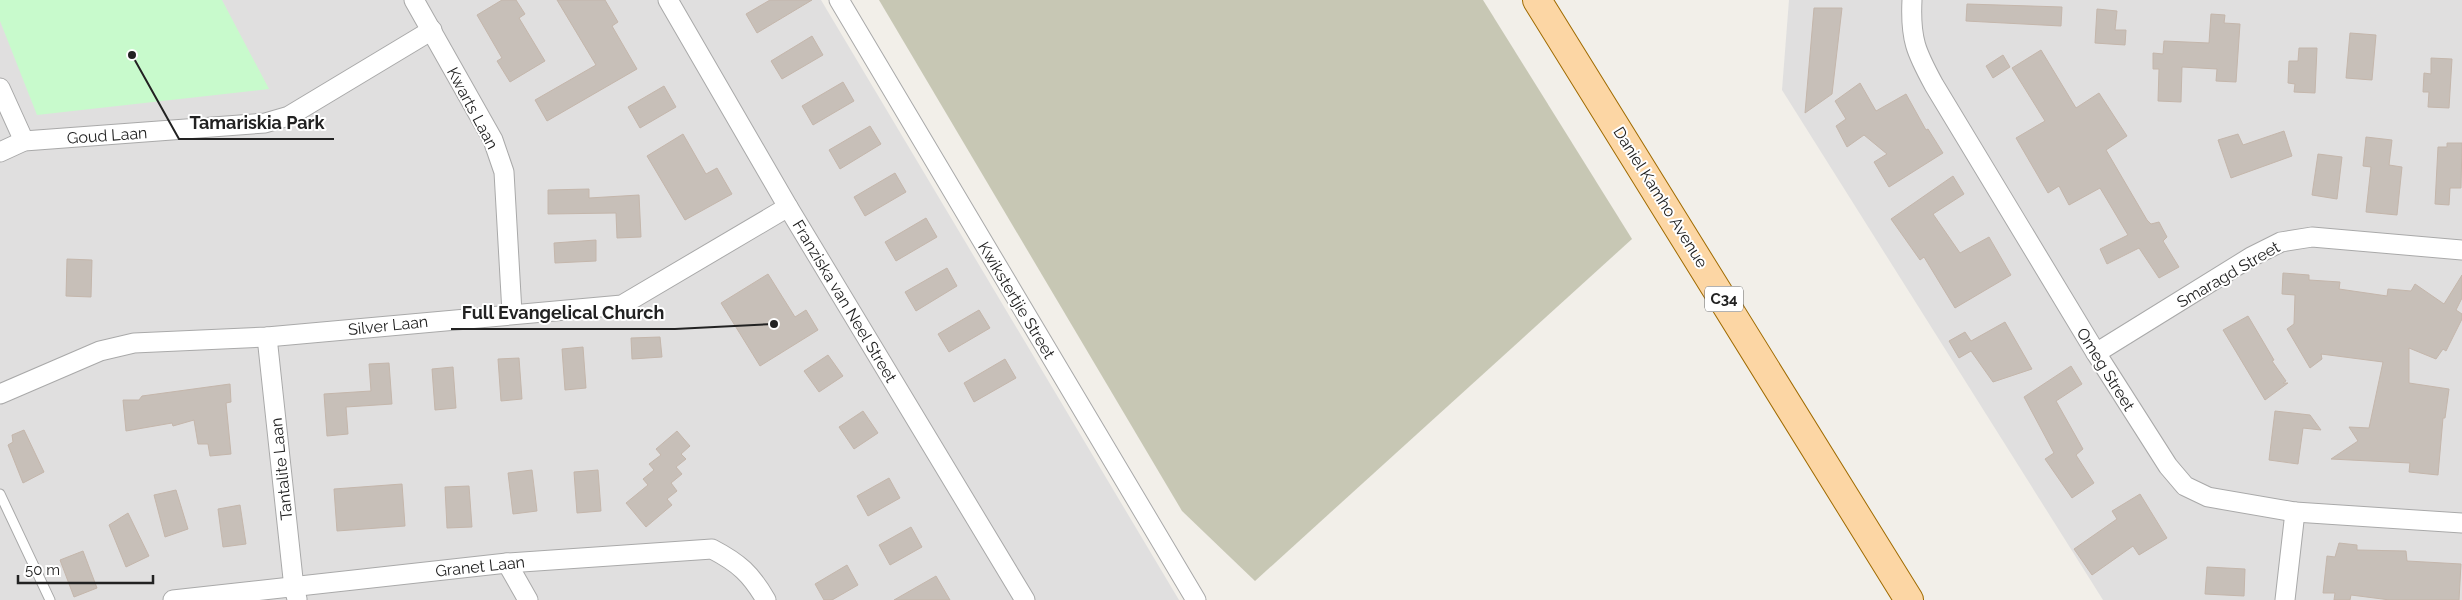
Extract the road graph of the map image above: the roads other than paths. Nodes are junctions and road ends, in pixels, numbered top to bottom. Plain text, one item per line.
1 (414, 0) edge
2 (668, 0) edge
3 (839, 0) edge
4 (1537, 0) edge
5 (1912, 0) edge
6 (432, 30) junction
7 (0, 88) edge
8 (24, 141) junction
9 (0, 152) edge
10 (788, 207) junction
11 (2462, 250) edge
12 (512, 313) junction
13 (267, 337) junction
14 (2096, 353) junction
15 (0, 394) edge
16 (0, 494) edge
17 (2295, 512) junction
18 (2462, 523) edge
19 (507, 563) junction
20 (295, 594) edge
21 (50, 600) edge
22 (173, 600) edge
23 (528, 600) edge
24 (766, 600) edge
25 (1025, 600) edge
26 (1196, 600) edge
27 (1909, 600) edge
28 (2285, 600) edge

1 - 6 street, Kwarts Laan
2 - 10 street, Franziska van Neel Street
3 - 26 street, Kwikstertjie Street
4 - 27 main road, Daniel Kamho Avenue / C34
5 - 14 street, Omeg Street
6 - 8 street, Goud Laan
6 - 12 street, Kwarts Laan
7 - 8 street
8 - 9 street, Goud Laan
10 - 12 street, Silver Laan
10 - 25 street, Franziska van Neel Street
11 - 14 street, Smaragd Street
12 - 13 street, Silver Laan
13 - 15 street, Silver Laan
13 - 20 street, Tantalite Laan
14 - 17 street, Omeg Street
16 - 21 lane
17 - 18 street, Omeg Street
17 - 28 street
19 - 20 street, Granet Laan
19 - 23 street
19 - 24 street, Granet Laan
20 - 22 street, Granet Laan

